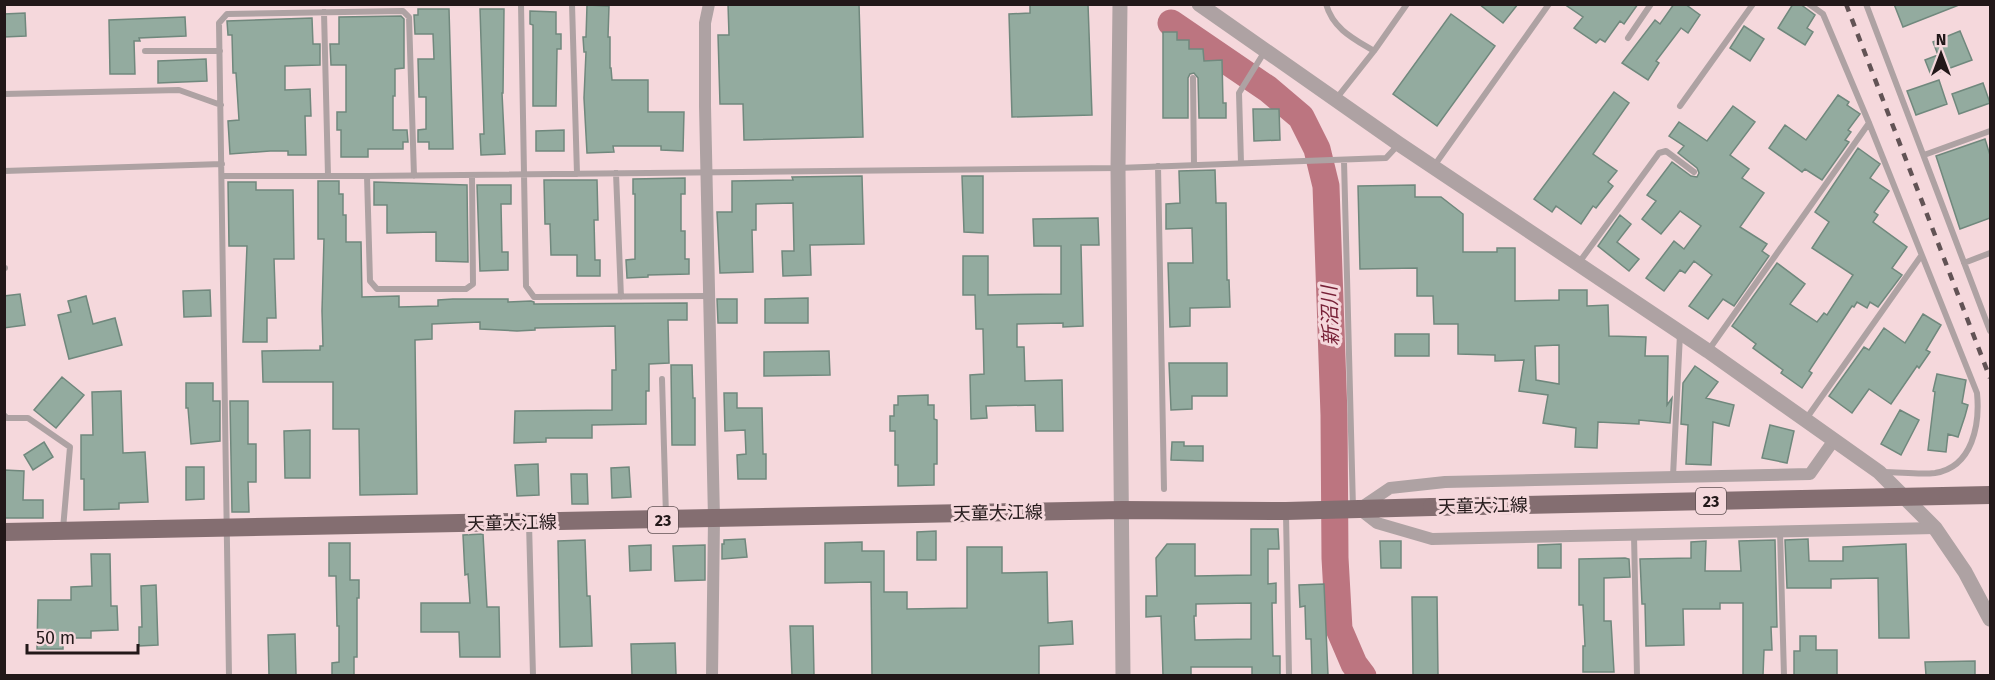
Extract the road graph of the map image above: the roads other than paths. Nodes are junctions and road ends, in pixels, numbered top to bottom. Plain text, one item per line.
1 (521, 4) edge
2 (572, 4) edge
3 (709, 4) edge
4 (1120, 4) edge
5 (1199, 4) edge
6 (1326, 4) edge
7 (1407, 4) edge
8 (1549, 4) edge
9 (1652, 4) edge
10 (1753, 4) edge
11 (1809, 4) edge
12 (1866, 4) edge
13 (324, 12) junction
14 (1628, 38) dead end
15 (1265, 50) junction
16 (145, 51) dead end
17 (220, 51) junction
18 (1374, 51) junction
19 (1193, 78) dead end
20 (4, 94) edge
21 (1336, 99) junction
22 (221, 105) junction
23 (1680, 106) dead end
24 (1869, 123) junction
25 (1990, 131) edge
26 (1399, 144) junction
27 (1924, 154) junction
28 (1344, 161) junction
29 (1241, 163) junction
30 (222, 164) junction
31 (1194, 165) junction
32 (1158, 166) junction
33 (1434, 167) junction
34 (1118, 168) junction
35 (4, 171) edge
36 (706, 171) junction
37 (1694, 172) dead end
38 (616, 173) junction
39 (524, 174) junction
40 (577, 174) junction
41 (222, 176) junction
42 (414, 176) junction
43 (472, 176) junction
44 (328, 177) junction
45 (367, 177) junction
46 (1990, 253) edge
47 (1921, 256) junction
48 (1964, 263) junction
49 (1578, 264) junction
50 (709, 296) junction
51 (621, 297) junction
52 (1990, 331) edge
53 (1681, 333) junction
54 (1708, 351) junction
55 (662, 379) dead end
56 (4, 415) edge
57 (1806, 419) junction
58 (1834, 440) junction
59 (1879, 472) junction
60 (1673, 477) junction
61 (1164, 489) dead end
62 (1990, 495) edge
63 (1352, 509) junction
64 (1122, 510) junction
65 (1286, 511) junction
66 (714, 519) junction
67 (666, 520) junction
68 (529, 523) junction
69 (226, 528) junction
70 (1935, 528) junction
71 (63, 531) junction
72 (1780, 531) junction
73 (4, 532) edge
74 (1634, 535) junction
75 (1990, 619) edge
76 (229, 675) edge
77 (533, 675) edge
78 (712, 675) edge
79 (1123, 675) edge
80 (1289, 675) edge
81 (1637, 675) edge
82 (1784, 675) edge

1 - 39 lane
2 - 40 lane
3 - 36 street
4 - 34 street
5 - 15 street
6 - 18 lane
7 - 18 lane
8 - 33 lane
9 - 14 lane
10 - 23 lane
11 - 24 lane
12 - 27 lane
13 - 17 lane
13 - 42 lane
13 - 44 lane
15 - 21 street
15 - 29 lane
16 - 17 lane
17 - 22 lane
18 - 21 lane
19 - 31 lane
20 - 22 lane
21 - 26 street
22 - 30 lane
24 - 47 lane
24 - 54 lane
25 - 27 lane
26 - 28 lane
26 - 33 street
27 - 48 lane
28 - 29 lane
28 - 63 lane
29 - 31 lane
30 - 35 lane
30 - 41 lane
31 - 32 lane
32 - 34 lane
32 - 61 lane
33 - 49 street
34 - 36 lane
34 - 64 street
36 - 38 lane
36 - 50 street
37 - 49 lane
38 - 40 lane
38 - 51 lane
39 - 40 lane
39 - 43 lane
39 - 51 lane
41 - 44 lane
41 - 69 lane
42 - 43 lane
42 - 45 lane
43 - 45 lane
44 - 45 lane
46 - 48 lane
47 - 57 lane
47 - 59 lane
48 - 52 lane
49 - 53 street
50 - 51 lane
50 - 66 street
53 - 54 street
53 - 60 lane
54 - 57 street
55 - 67 lane
56 - 71 lane
57 - 58 street
58 - 59 street
58 - 60 street
59 - 70 street
60 - 63 street
62 - 63 main road, 天童大江線 / 23, bridge
63 - 65 main road, 天童大江線 / 23
63 - 74 street
64 - 65 main road, 天童大江線 / 23
64 - 66 main road, 天童大江線 / 23
64 - 79 street
65 - 80 lane
66 - 67 main road, 天童大江線 / 23
66 - 78 street
67 - 68 main road, 天童大江線 / 23
68 - 69 main road, 天童大江線 / 23
68 - 77 lane
69 - 71 main road, 天童大江線 / 23
69 - 76 lane
70 - 72 street
70 - 75 street
71 - 73 main road, 天童大江線 / 23
72 - 74 street
72 - 82 lane
74 - 81 lane

